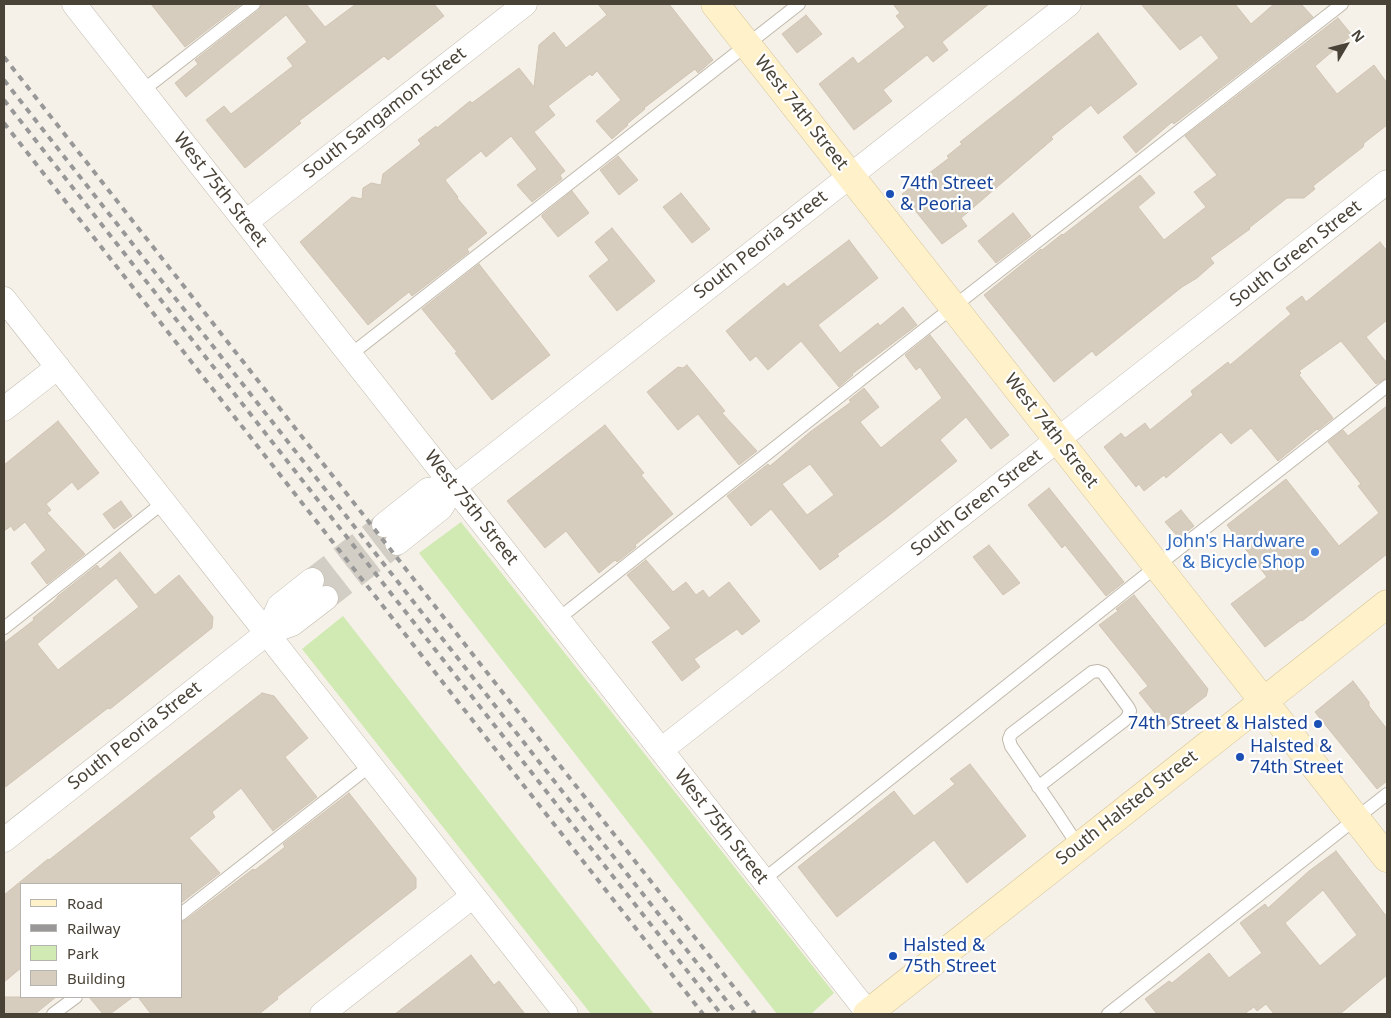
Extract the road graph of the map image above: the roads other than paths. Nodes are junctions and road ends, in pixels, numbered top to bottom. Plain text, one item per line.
1 (74, 4) edge
2 (254, 4) edge
3 (525, 4) edge
4 (715, 4) edge
5 (798, 4) edge
6 (1069, 4) edge
7 (1342, 4) edge
8 (747, 44) junction
9 (142, 91) junction
10 (850, 176) junction
11 (1387, 182) edge
12 (246, 222) junction
13 (4, 299) edge
14 (954, 306) junction
15 (350, 355) junction
16 (58, 367) junction
17 (1387, 386) edge
18 (4, 409) edge
19 (1058, 440) junction
20 (454, 487) junction
21 (164, 502) junction
22 (390, 534) tunnel mouth
23 (1157, 566) junction
24 (319, 589) tunnel mouth
25 (1387, 604) edge
26 (558, 619) junction
27 (4, 628) edge
28 (267, 634) junction
29 (1264, 701) junction
30 (661, 750) junction
31 (371, 766) junction
32 (1038, 787) junction
33 (1387, 794) edge
34 (1356, 818) junction
35 (4, 840) edge
36 (1079, 846) junction
37 (1387, 858) edge
38 (763, 880) junction
39 (473, 896) junction
40 (182, 913) edge
41 (75, 998) edge
42 (53, 1014) edge
43 (322, 1014) edge
44 (566, 1014) edge
45 (866, 1014) edge
46 (1108, 1014) edge

1 - 9 street, West 75th Street
2 - 9 lane
3 - 12 street, South Sangamon Street
4 - 8 street, West 74th Street
5 - 8 lane
6 - 10 street, South Peoria Street
7 - 14 lane
8 - 10 street, West 74th Street
8 - 15 lane
9 - 12 street, West 75th Street
10 - 14 street, West 74th Street
10 - 20 street, South Peoria Street
11 - 19 street, South Green Street
12 - 15 street, West 75th Street
13 - 16 street
14 - 19 street, West 74th Street
14 - 26 lane
15 - 20 street, West 75th Street
16 - 18 street
16 - 21 street
17 - 23 lane
19 - 23 street, West 74th Street
19 - 30 street, South Green Street
20 - 22 street
20 - 26 street, West 75th Street
21 - 27 lane
21 - 28 street
23 - 29 street, West 74th Street
23 - 38 lane
24 - 28 street
25 - 29 street, South Halsted Street
26 - 30 street, West 75th Street
28 - 31 street
28 - 35 street, South Peoria Street
29 - 34 street, West 74th Street
29 - 36 street, South Halsted Street
30 - 38 street, West 75th Street
31 - 39 street
31 - 40 lane
32 - 32 lane
32 - 36 lane
33 - 34 lane
34 - 37 street, West 74th Street
34 - 46 lane
36 - 45 street, South Halsted Street
38 - 45 street, West 75th Street
39 - 43 street
39 - 44 street
41 - 42 lane

